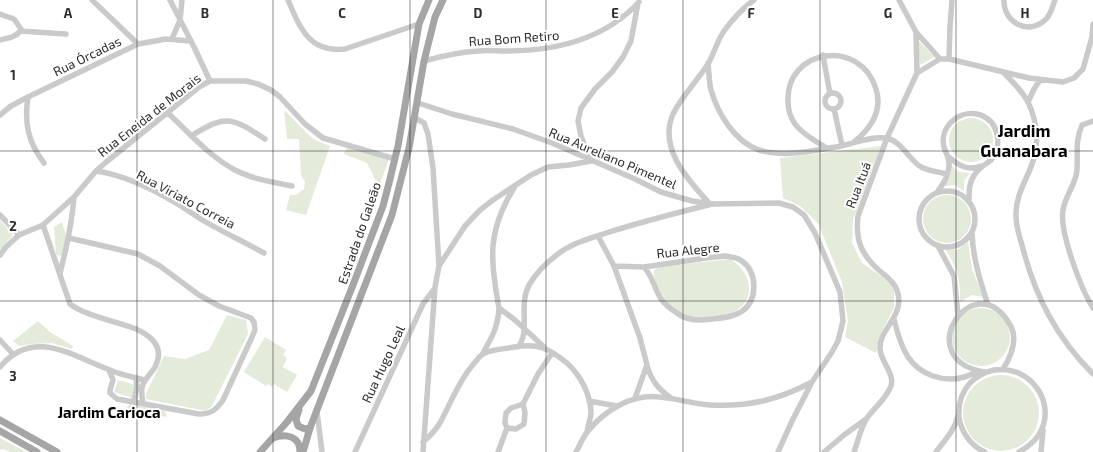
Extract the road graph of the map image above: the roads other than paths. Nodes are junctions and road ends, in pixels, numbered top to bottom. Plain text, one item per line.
1 (92, 0) edge
2 (170, 0) edge
3 (182, 0) edge
4 (288, 0) edge
5 (429, 0) edge
6 (443, 0) edge
7 (754, 0) edge
8 (899, 0) edge
9 (952, 0) edge
10 (1004, 0) edge
11 (1055, 0) edge
12 (639, 1) edge
13 (0, 14) edge
14 (180, 20) junction
15 (420, 24) junction
16 (1093, 24) edge
17 (20, 31) junction
18 (916, 32) junction
19 (66, 34) dead end
20 (172, 39) junction
21 (0, 40) edge
22 (191, 41) junction
23 (138, 44) junction
24 (823, 56) junction
25 (940, 59) junction
26 (949, 59) junction
27 (424, 61) junction
28 (708, 63) junction
29 (1003, 72) junction
30 (917, 73) junction
31 (1040, 80) junction
32 (210, 81) junction
33 (830, 94) junction
34 (28, 97) junction
35 (1028, 102) junction
36 (418, 103) junction
37 (834, 109) junction
38 (167, 112) junction
39 (0, 115) edge
40 (415, 118) junction
41 (1093, 121) edge
42 (190, 136) junction
43 (265, 138) dead end
44 (887, 138) junction
45 (854, 143) junction
46 (842, 145) junction
47 (826, 148) junction
48 (949, 158) junction
49 (395, 159) junction
50 (591, 161) junction
51 (44, 163) dead end
52 (985, 165) junction
53 (96, 171) junction
54 (948, 174) junction
55 (292, 186) dead end
56 (515, 186) junction
57 (938, 192) junction
58 (74, 196) junction
59 (969, 200) junction
60 (711, 203) junction
61 (0, 215) edge
62 (392, 215) junction
63 (43, 225) junction
64 (972, 233) junction
65 (19, 236) junction
66 (598, 236) junction
67 (69, 238) junction
68 (938, 246) junction
69 (438, 251) junction
70 (264, 253) dead end
71 (448, 253) junction
72 (0, 255) edge
73 (439, 266) junction
74 (614, 266) junction
75 (644, 267) junction
76 (60, 273) junction
77 (435, 287) junction
78 (423, 304) junction
79 (988, 305) junction
80 (434, 306) junction
81 (499, 308) junction
82 (1093, 308) edge
83 (958, 315) junction
84 (894, 319) junction
85 (525, 330) junction
86 (0, 340) edge
87 (518, 347) junction
88 (543, 347) junction
89 (483, 353) junction
90 (552, 353) junction
91 (13, 354) junction
92 (647, 365) junction
93 (0, 367) edge
94 (1003, 369) junction
95 (109, 370) junction
96 (978, 371) junction
97 (986, 372) junction
98 (1093, 374) edge
99 (122, 375) junction
100 (136, 378) junction
101 (113, 380) junction
102 (145, 380) junction
103 (812, 382) junction
104 (140, 388) junction
105 (307, 398) junction
106 (635, 398) junction
107 (672, 399) junction
108 (134, 401) junction
109 (589, 402) junction
110 (143, 403) junction
111 (523, 404) junction
112 (618, 406) junction
113 (317, 412) junction
114 (959, 412) junction
115 (867, 419) junction
116 (0, 420) edge
117 (1043, 425) junction
118 (310, 428) junction
119 (508, 428) junction
120 (0, 431) edge
121 (587, 432) junction
122 (273, 438) junction
123 (423, 442) junction
124 (37, 452) edge
125 (57, 452) edge
126 (260, 452) edge
127 (302, 452) edge
128 (322, 452) edge
129 (355, 452) edge
130 (423, 452) edge
131 (498, 452) edge
132 (576, 452) edge
133 (778, 452) edge
134 (824, 452) edge
135 (854, 452) edge
136 (936, 452) edge
137 (985, 452) edge
138 (1019, 452) edge
139 (1041, 452) edge

1 - 23 street
2 - 14 street
3 - 14 street
4 - 15 street
5 - 15 main road, Estrada do Galeão
6 - 27 main road, Estrada do Galeão
7 - 28 street
8 - 18 street, Rua Ituá
9 - 26 street
10 - 11 street
12 - 27 street, Rua Bom Retiro
12 - 50 street
13 - 17 street
14 - 20 street
14 - 22 street
15 - 49 main road, Estrada do Galeão
16 - 31 street
17 - 19 street
17 - 21 street
18 - 25 street
18 - 30 street, Rua Ituá
20 - 22 street, Rua Órcadas
20 - 23 street, Rua Órcadas
22 - 32 street
23 - 34 street, Rua Órcadas
24 - 33 street
24 - 45 street
24 - 47 street
25 - 26 street
25 - 30 street
26 - 29 street
27 - 36 main road, Estrada do Galeão
28 - 47 street
28 - 60 street
29 - 31 street
29 - 35 street
30 - 44 street, Rua Ituá
31 - 35 street
32 - 38 street, Rua Eneida de Morais
32 - 49 street, Rua Eneida de Morais
33 - 37 street
33 - 37 street
34 - 39 street, Rua Órcadas
34 - 51 street
35 - 98 street
36 - 40 main road, Estrada do Galeão
36 - 50 street, Rua Aureliano Pimentel
37 - 46 street
38 - 42 street
38 - 53 street, Rua Eneida de Morais
40 - 62 main road, Estrada do Galeão
40 - 69 street
41 - 82 street
42 - 43 street
42 - 55 street
44 - 45 street
44 - 54 street
44 - 84 street, Rua Ituá
45 - 46 street
46 - 47 street
48 - 52 street
48 - 52 street
48 - 54 street
49 - 62 main road
49 - 105 main road, Estrada do Galeão
50 - 56 street
50 - 60 street, Rua Aureliano Pimentel
52 - 59 street
53 - 58 street, Rua Eneida de Morais
53 - 70 street, Rua Viriato Correia
54 - 57 street
56 - 71 street
56 - 81 street
57 - 59 street
57 - 68 street
58 - 63 street, Rua Eneida de Morais
58 - 67 street
59 - 64 street
60 - 66 street
60 - 103 street, Rua Aureliano Pimentel
61 - 65 street
62 - 113 main road, Estrada do Galeão
63 - 65 street, Rua Eneida de Morais
63 - 76 street
64 - 68 street
64 - 79 street
65 - 72 street, Rua Eneida de Morais
66 - 74 street
66 - 85 street
67 - 76 street
67 - 110 street
68 - 83 street
69 - 71 street
69 - 73 street
71 - 73 street
73 - 77 street
74 - 75 street, Rua Alegre
74 - 92 street
75 - 75 street, Rua Alegre
76 - 102 street
77 - 78 street, Rua Hugo Leal
77 - 80 street
78 - 80 street
78 - 129 street, Rua Hugo Leal
79 - 83 street
79 - 94 street
80 - 123 street
81 - 85 street
81 - 89 street
83 - 96 street
84 - 96 street
84 - 115 street, Rua Ituá
85 - 87 street
85 - 88 street
86 - 91 street
87 - 88 street
87 - 89 street
88 - 90 street
89 - 123 street
90 - 109 street
90 - 111 street
91 - 93 street
91 - 95 street
92 - 106 street
92 - 107 street
94 - 97 street
94 - 117 street
95 - 99 street
95 - 101 street
96 - 97 street
97 - 114 street
99 - 100 street
99 - 101 street
100 - 102 street
100 - 104 street
101 - 108 street
102 - 104 street
103 - 107 street
103 - 133 street, Rua Aureliano Pimentel
104 - 108 street
104 - 110 street
105 - 118 main road
105 - 122 main road, Estrada do Galeão
106 - 107 street
106 - 112 street
108 - 110 street
109 - 112 street
109 - 121 street
111 - 119 street
111 - 119 street
112 - 121 street
113 - 118 main road, Estrada do Galeão
113 - 128 street
114 - 136 street
114 - 137 street
115 - 134 street
115 - 135 street, Rua Ituá
116 - 125 main road
117 - 138 street
117 - 139 street
118 - 127 main road, Estrada do Galeão
119 - 131 street
120 - 124 main road
121 - 132 street
122 - 126 main road, Estrada do Galeão
122 - 127 main road
123 - 130 street

